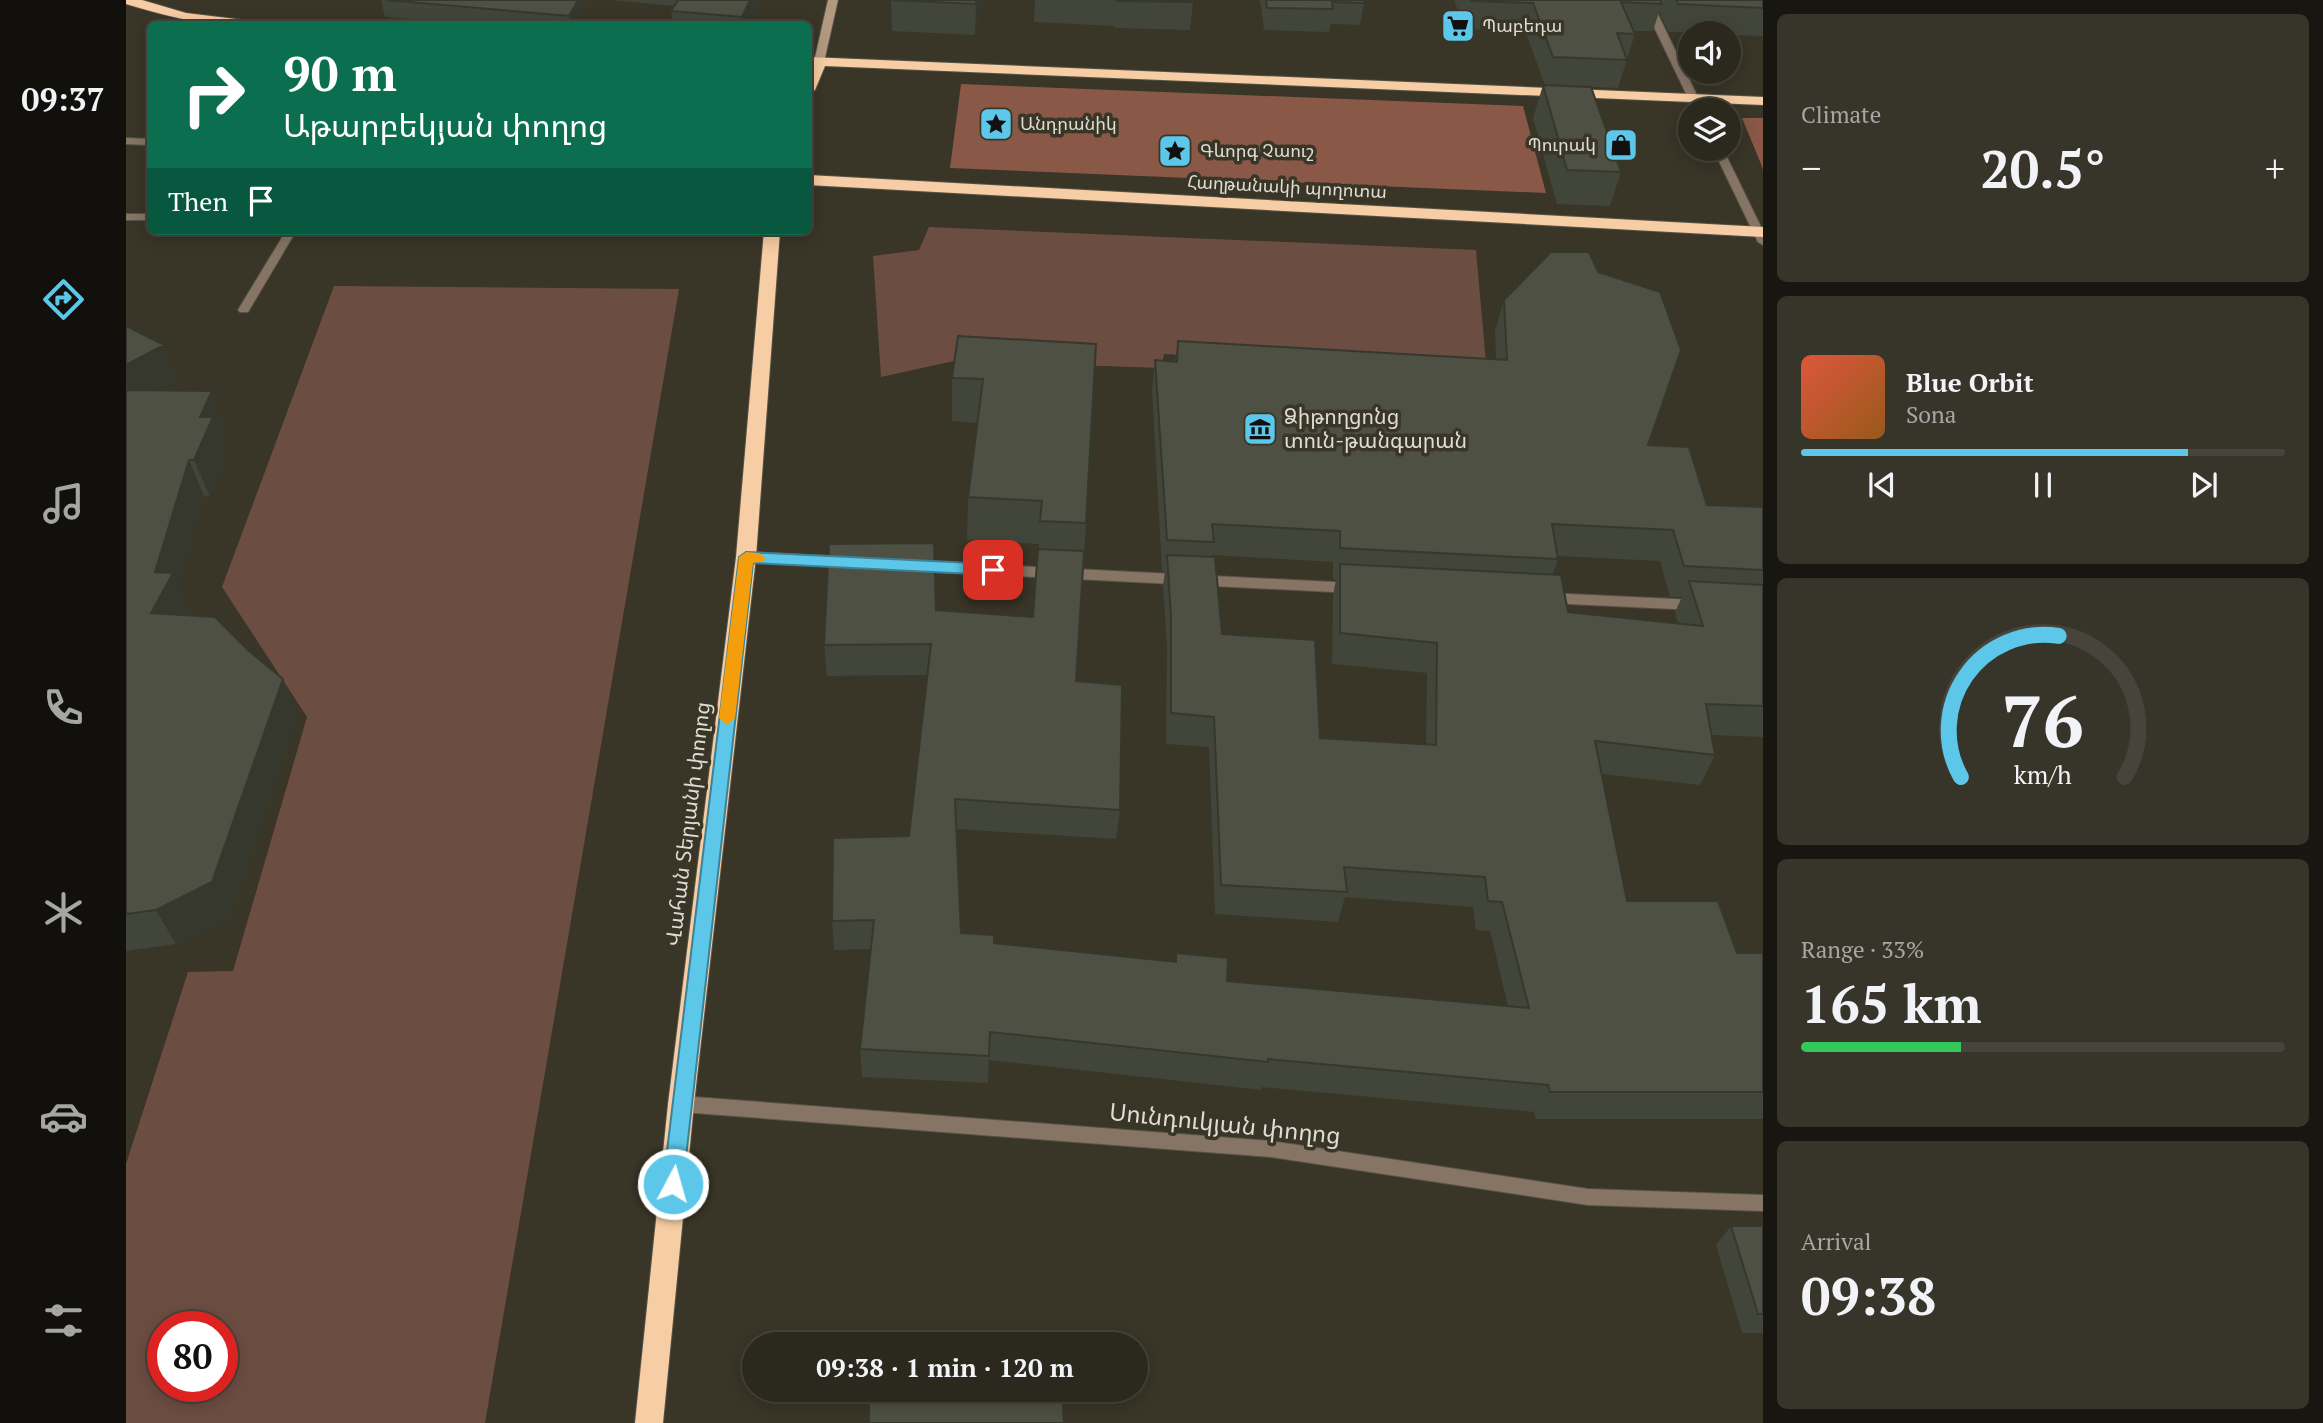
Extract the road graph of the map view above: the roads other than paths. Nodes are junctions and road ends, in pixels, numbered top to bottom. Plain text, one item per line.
1 (127, 0) edge
2 (833, 0) edge
3 (1646, 0) edge
4 (219, 21) edge
5 (814, 61) edge
6 (1694, 98) edge
7 (1763, 102) edge
8 (1678, 103) edge
9 (1741, 103) edge
10 (126, 141) edge
11 (147, 142) edge
12 (1724, 161) edge
13 (812, 180) edge
14 (126, 217) edge
15 (147, 218) edge
16 (289, 235) edge
17 (772, 235) edge
18 (1761, 235) edge
19 (244, 310) dead end
20 (746, 557) junction
21 (858, 563) edge
22 (899, 565) edge
23 (1373, 589) edge
24 (1540, 597) edge
25 (1707, 606) edge
26 (681, 1104) junction
27 (1763, 1203) edge
28 (649, 1423) edge

1 - 4 highway
2 - 5 street
3 - 6 street
5 - 8 highway
7 - 9 highway
10 - 11 street
12 - 18 street
13 - 18 highway, Հաղթանակի պողոտա
14 - 15 street
16 - 19 street
17 - 20 highway, Վահան Տերյանի փողոց
20 - 21 street
20 - 26 highway, Վահան Տերյանի փողոց
22 - 23 street
24 - 25 street
26 - 27 street, Սունդուկյան փողոց
26 - 28 highway, Վահան Տերյանի փողոց

